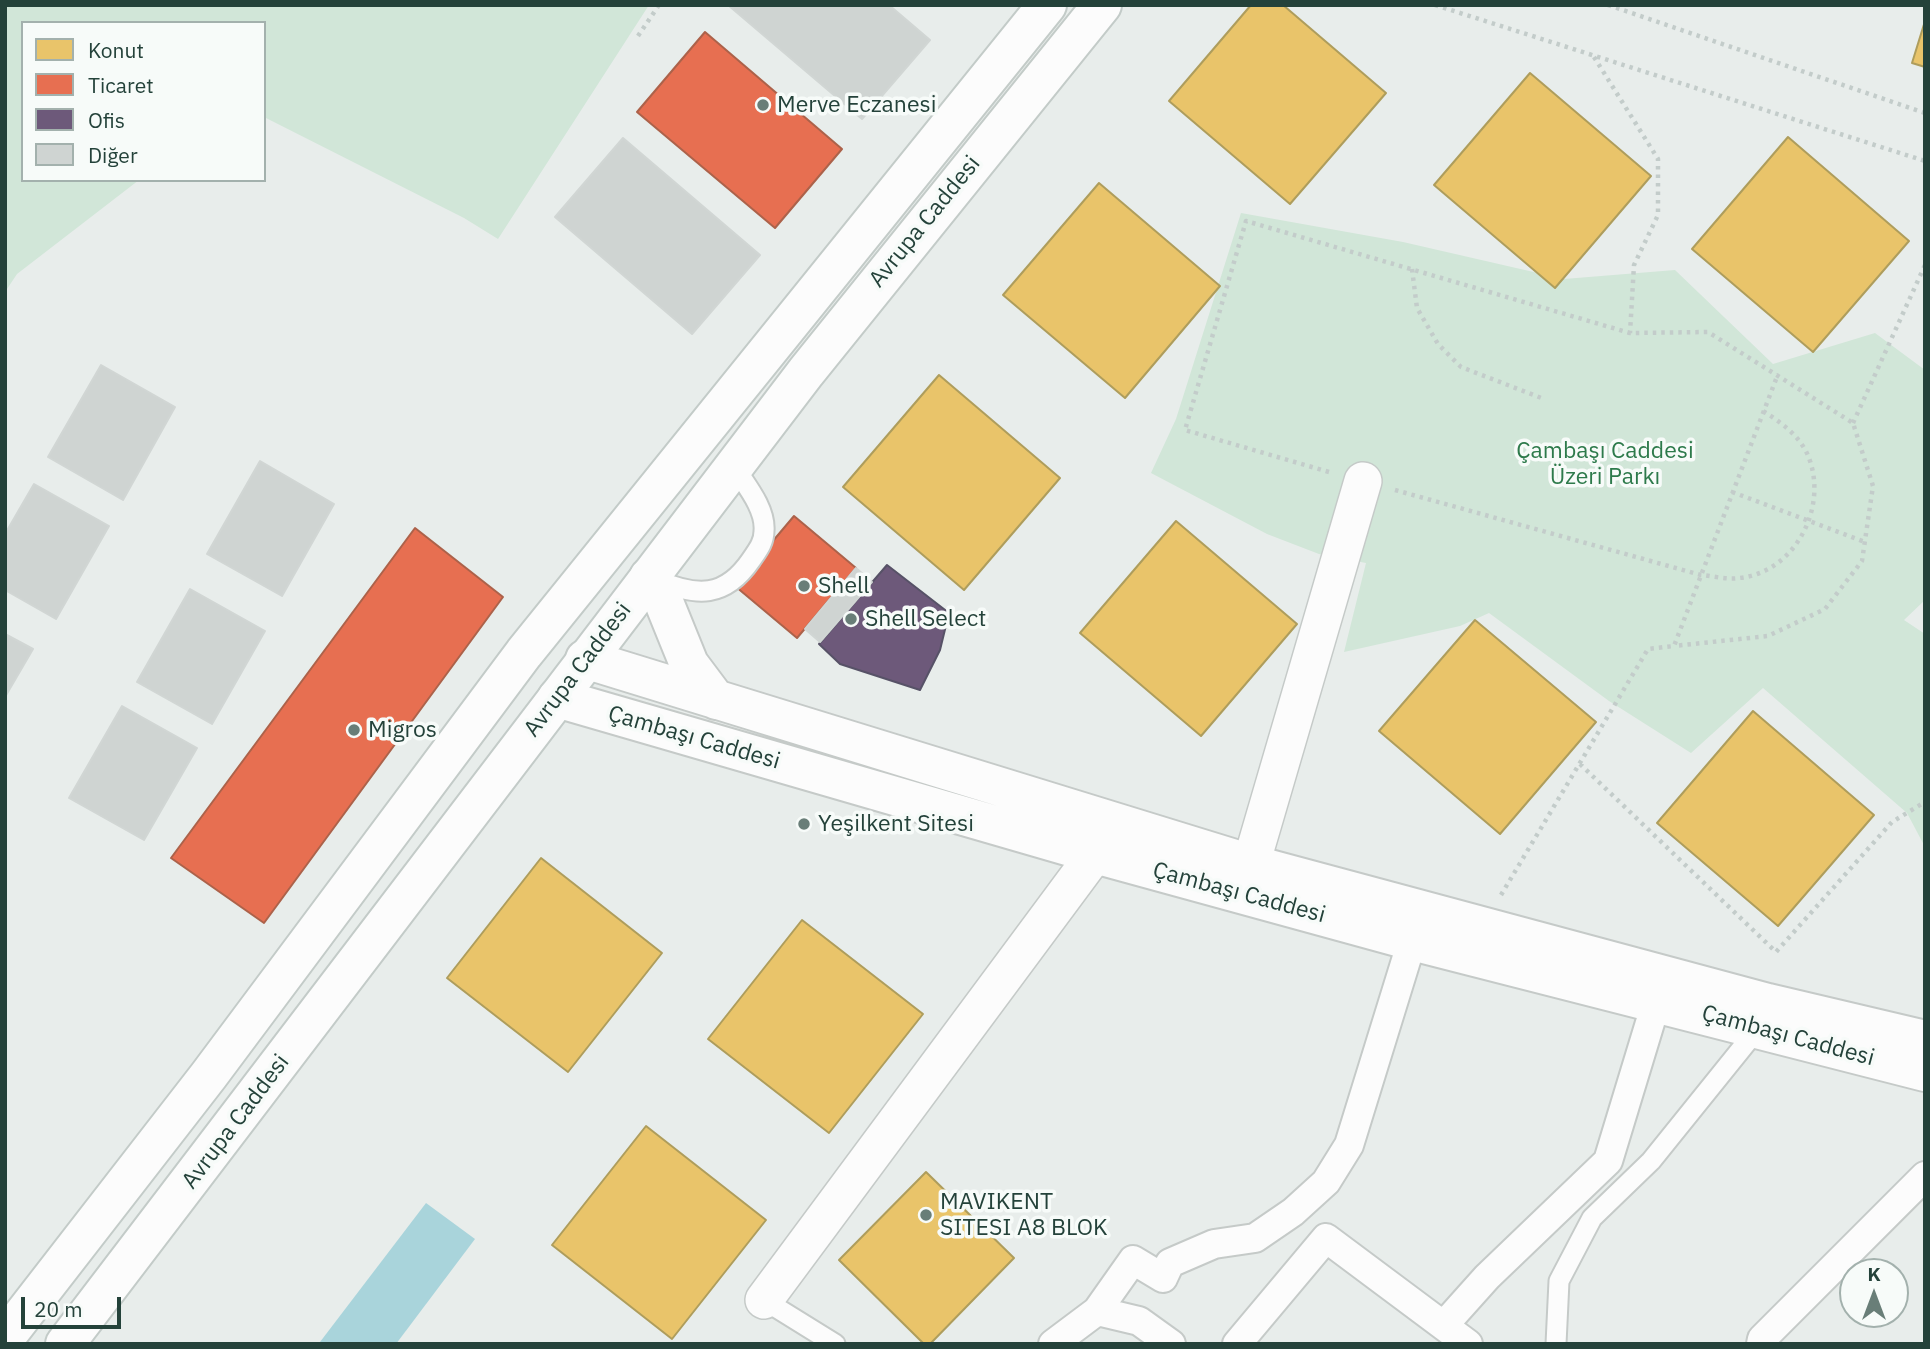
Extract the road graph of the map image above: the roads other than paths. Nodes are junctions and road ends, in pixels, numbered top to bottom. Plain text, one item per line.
1 (1046, 5) edge
2 (1102, 5) edge
3 (735, 468) junction
4 (1363, 481) road end
5 (649, 577) junction
6 (524, 653) junction
7 (585, 659) junction
8 (557, 698) junction
9 (716, 700) junction
10 (1095, 854) junction
11 (1251, 864) junction
12 (1412, 941) junction
13 (1656, 1003) junction
14 (1759, 1027) junction
15 (1925, 1040) edge
16 (1925, 1072) edge
17 (1925, 1175) edge
18 (764, 1300) joint
19 (1097, 1311) junction
20 (1444, 1325) junction
21 (5, 1338) edge
22 (65, 1344) edge
23 (835, 1344) edge
24 (1053, 1344) edge
25 (1171, 1344) edge
26 (1237, 1344) edge
27 (1468, 1344) edge
28 (1556, 1344) edge
29 (1761, 1344) edge

1 - 6 main road, Avrupa Caddesi
2 - 3 main road, Avrupa Caddesi
3 - 5 main road, Avrupa Caddesi
3 - 5 lane
4 - 11 street
5 - 7 main road, Avrupa Caddesi
5 - 9 main road
6 - 7 main road, Çambaşı Caddesi
6 - 8 main road
6 - 21 main road, Avrupa Caddesi
7 - 8 main road, Avrupa Caddesi
7 - 9 main road, Çambaşı Caddesi
8 - 10 main road, Çambaşı Caddesi
8 - 22 main road, Avrupa Caddesi
9 - 11 main road, Çambaşı Caddesi
10 - 12 main road, Çambaşı Caddesi
10 - 18 street
11 - 15 main road, Çambaşı Caddesi
12 - 13 main road, Çambaşı Caddesi
12 - 19 street
13 - 14 main road, Çambaşı Caddesi
13 - 20 street
14 - 16 main road, Çambaşı Caddesi
14 - 28 lane
17 - 29 street
18 - 23 lane
19 - 24 street
19 - 25 street
20 - 26 street
20 - 27 street

